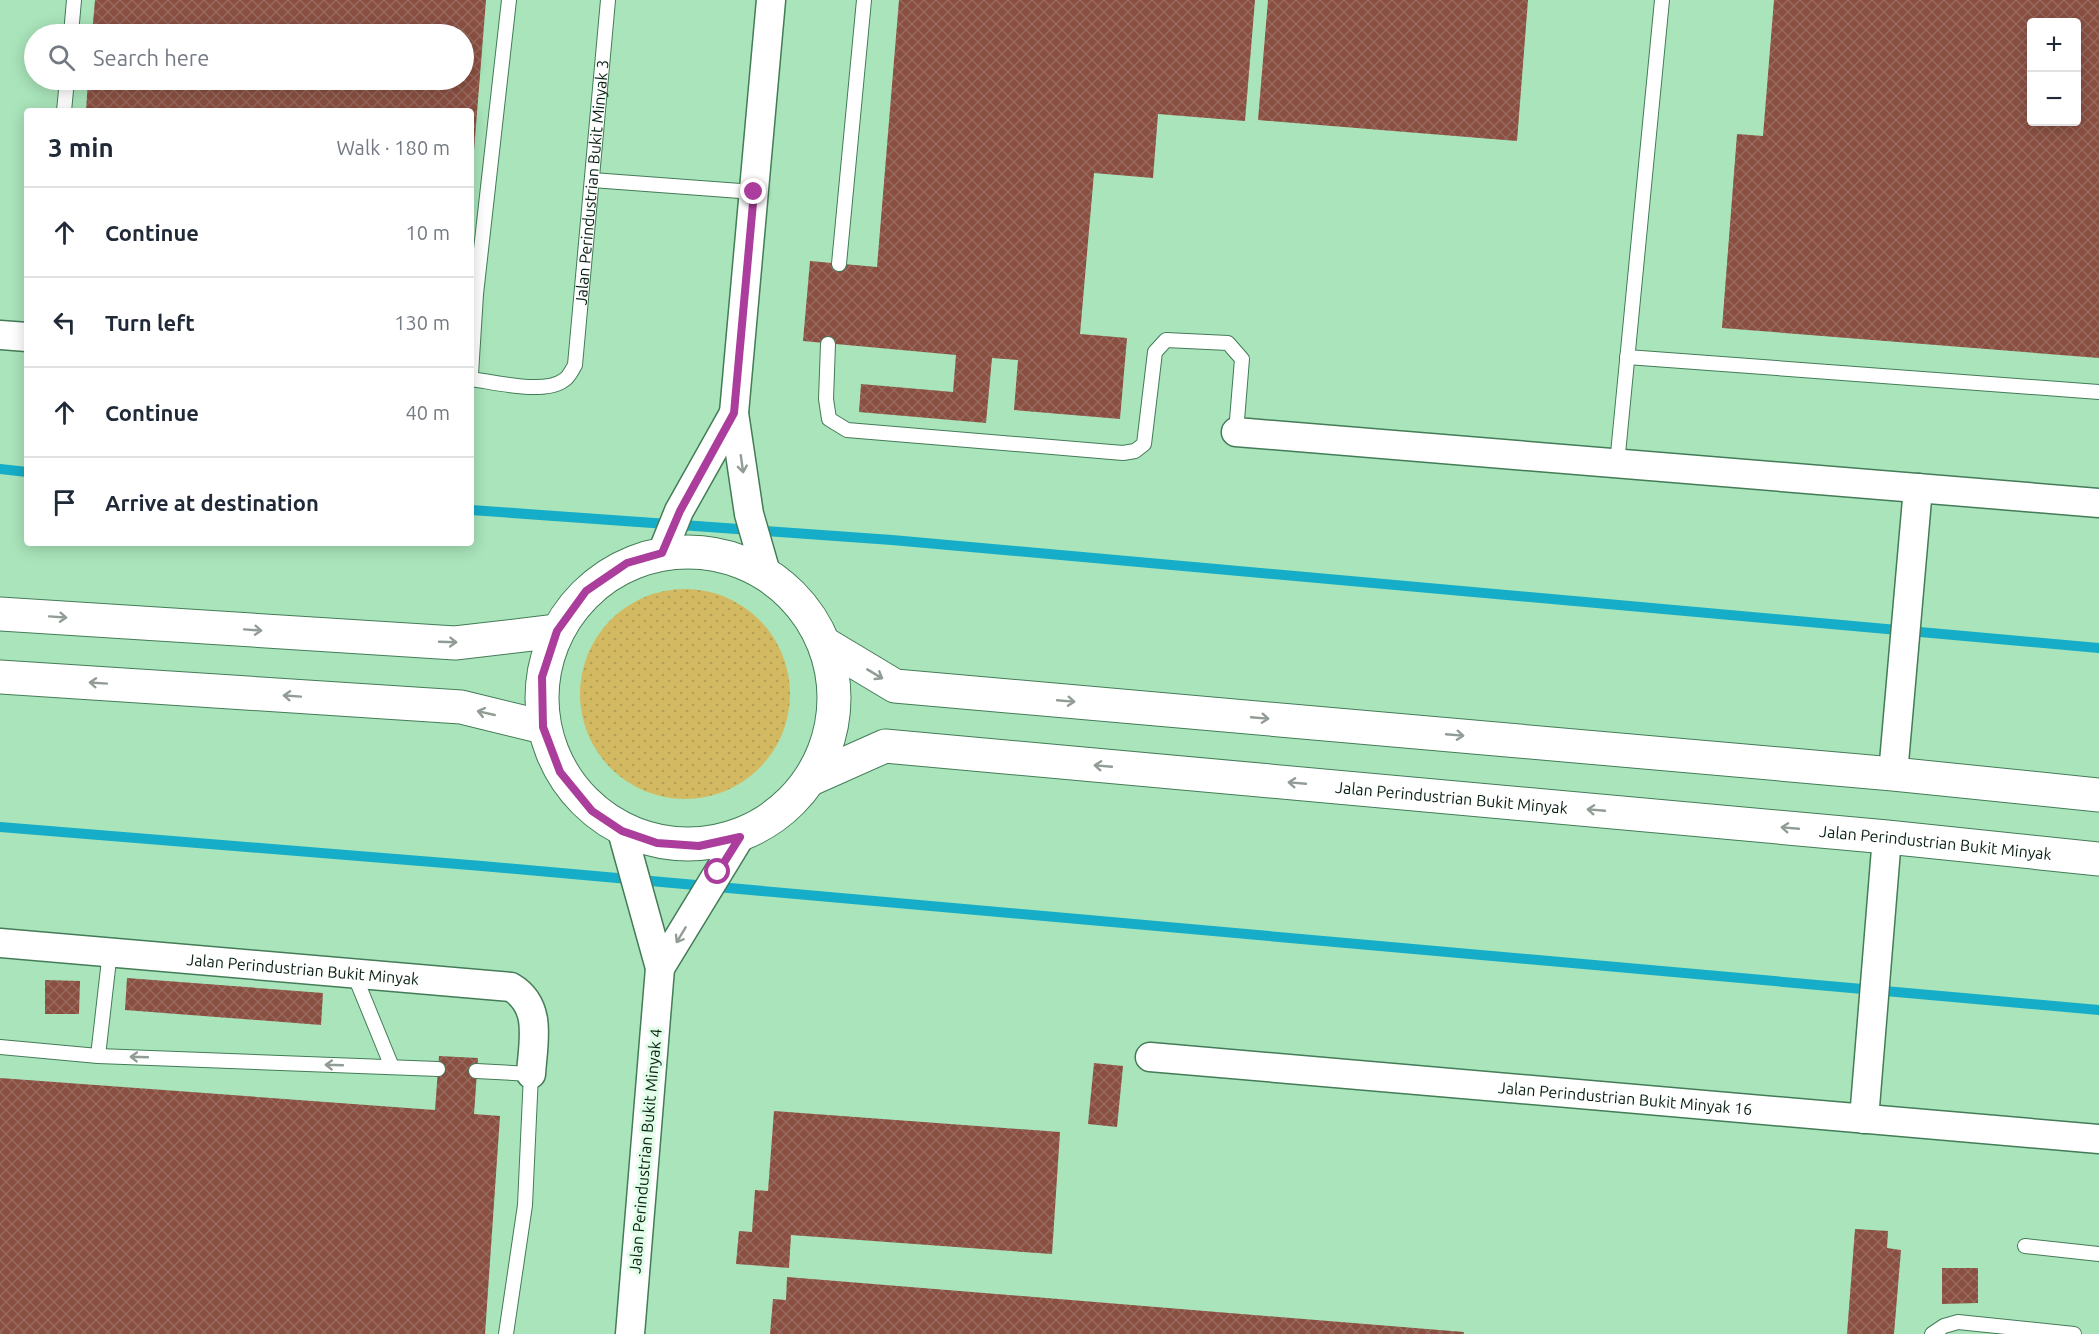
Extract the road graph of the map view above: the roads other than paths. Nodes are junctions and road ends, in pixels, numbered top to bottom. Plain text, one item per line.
1 (74, 0) edge
2 (509, 0) edge
3 (608, 0) edge
4 (771, 0) edge
5 (864, 0) edge
6 (1662, 0) edge
7 (72, 24) edge
8 (66, 90) edge
9 (64, 108) edge
10 (592, 180) junction
11 (754, 192) junction
12 (839, 264) dead end
13 (474, 286) edge
14 (0, 335) edge
15 (24, 338) edge
16 (828, 344) dead end
17 (1627, 357) junction
18 (474, 379) edge
19 (2099, 392) edge
20 (734, 413) junction
21 (1236, 432) joint
22 (1617, 464) junction
23 (1918, 488) junction
24 (2099, 503) edge
25 (665, 545) junction
26 (761, 558) junction
27 (0, 614) edge
28 (557, 631) junction
29 (825, 644) junction
30 (0, 677) edge
31 (543, 727) junction
32 (1893, 774) junction
33 (811, 779) junction
34 (2099, 795) edge
35 (622, 831) junction
36 (740, 837) junction
37 (1887, 837) junction
38 (2099, 859) edge
39 (0, 943) edge
40 (110, 951) junction
41 (660, 968) junction
42 (354, 974) junction
43 (0, 1047) edge
44 (98, 1056) junction
45 (1150, 1057) dead end
46 (392, 1067) junction
47 (438, 1069) dead end
48 (476, 1071) dead end
49 (531, 1074) junction
50 (1864, 1119) junction
51 (2099, 1139) edge
52 (2025, 1246) dead end
53 (2099, 1254) edge
54 (506, 1334) edge
55 (630, 1334) edge
56 (1932, 1334) edge
57 (2074, 1334) edge

1 - 7 lane
2 - 13 lane
3 - 10 lane, Jalan Perindustrian Bukit Minyak 3
4 - 11 street
5 - 12 lane
6 - 17 lane
8 - 9 lane
10 - 11 lane
10 - 18 lane, Jalan Perindustrian Bukit Minyak 3
11 - 20 street
14 - 15 street
16 - 21 lane
17 - 19 lane
17 - 22 lane
20 - 25 street
20 -> 26 street
21 - 22 street
22 - 23 street
23 - 24 street
23 - 32 street
25 - 26 main road
25 - 28 main road
26 - 29 main road
27 -> 28 main road
28 - 31 main road
29 -> 32 main road
29 - 33 main road
31 -> 30 main road
31 - 35 main road
32 - 34 main road
33 - 36 main road
37 -> 33 main road, Jalan Perindustrian Bukit Minyak
35 - 36 main road
35 - 41 street
36 -> 41 street
37 - 38 main road, Jalan Perindustrian Bukit Minyak
37 - 50 street
39 - 40 street, Jalan Perindustrian Bukit Minyak
40 - 42 street, Jalan Perindustrian Bukit Minyak
40 - 44 lane
41 - 55 street, Jalan Perindustrian Bukit Minyak 4
42 - 46 lane
42 - 49 street, Jalan Perindustrian Bukit Minyak
43 - 44 lane
46 -> 44 lane
45 - 50 street, Jalan Perindustrian Bukit Minyak 16
46 - 47 lane
48 - 49 lane
49 - 54 lane
50 - 51 street, Jalan Perindustrian Bukit Minyak 16
52 - 53 lane
56 - 57 lane

